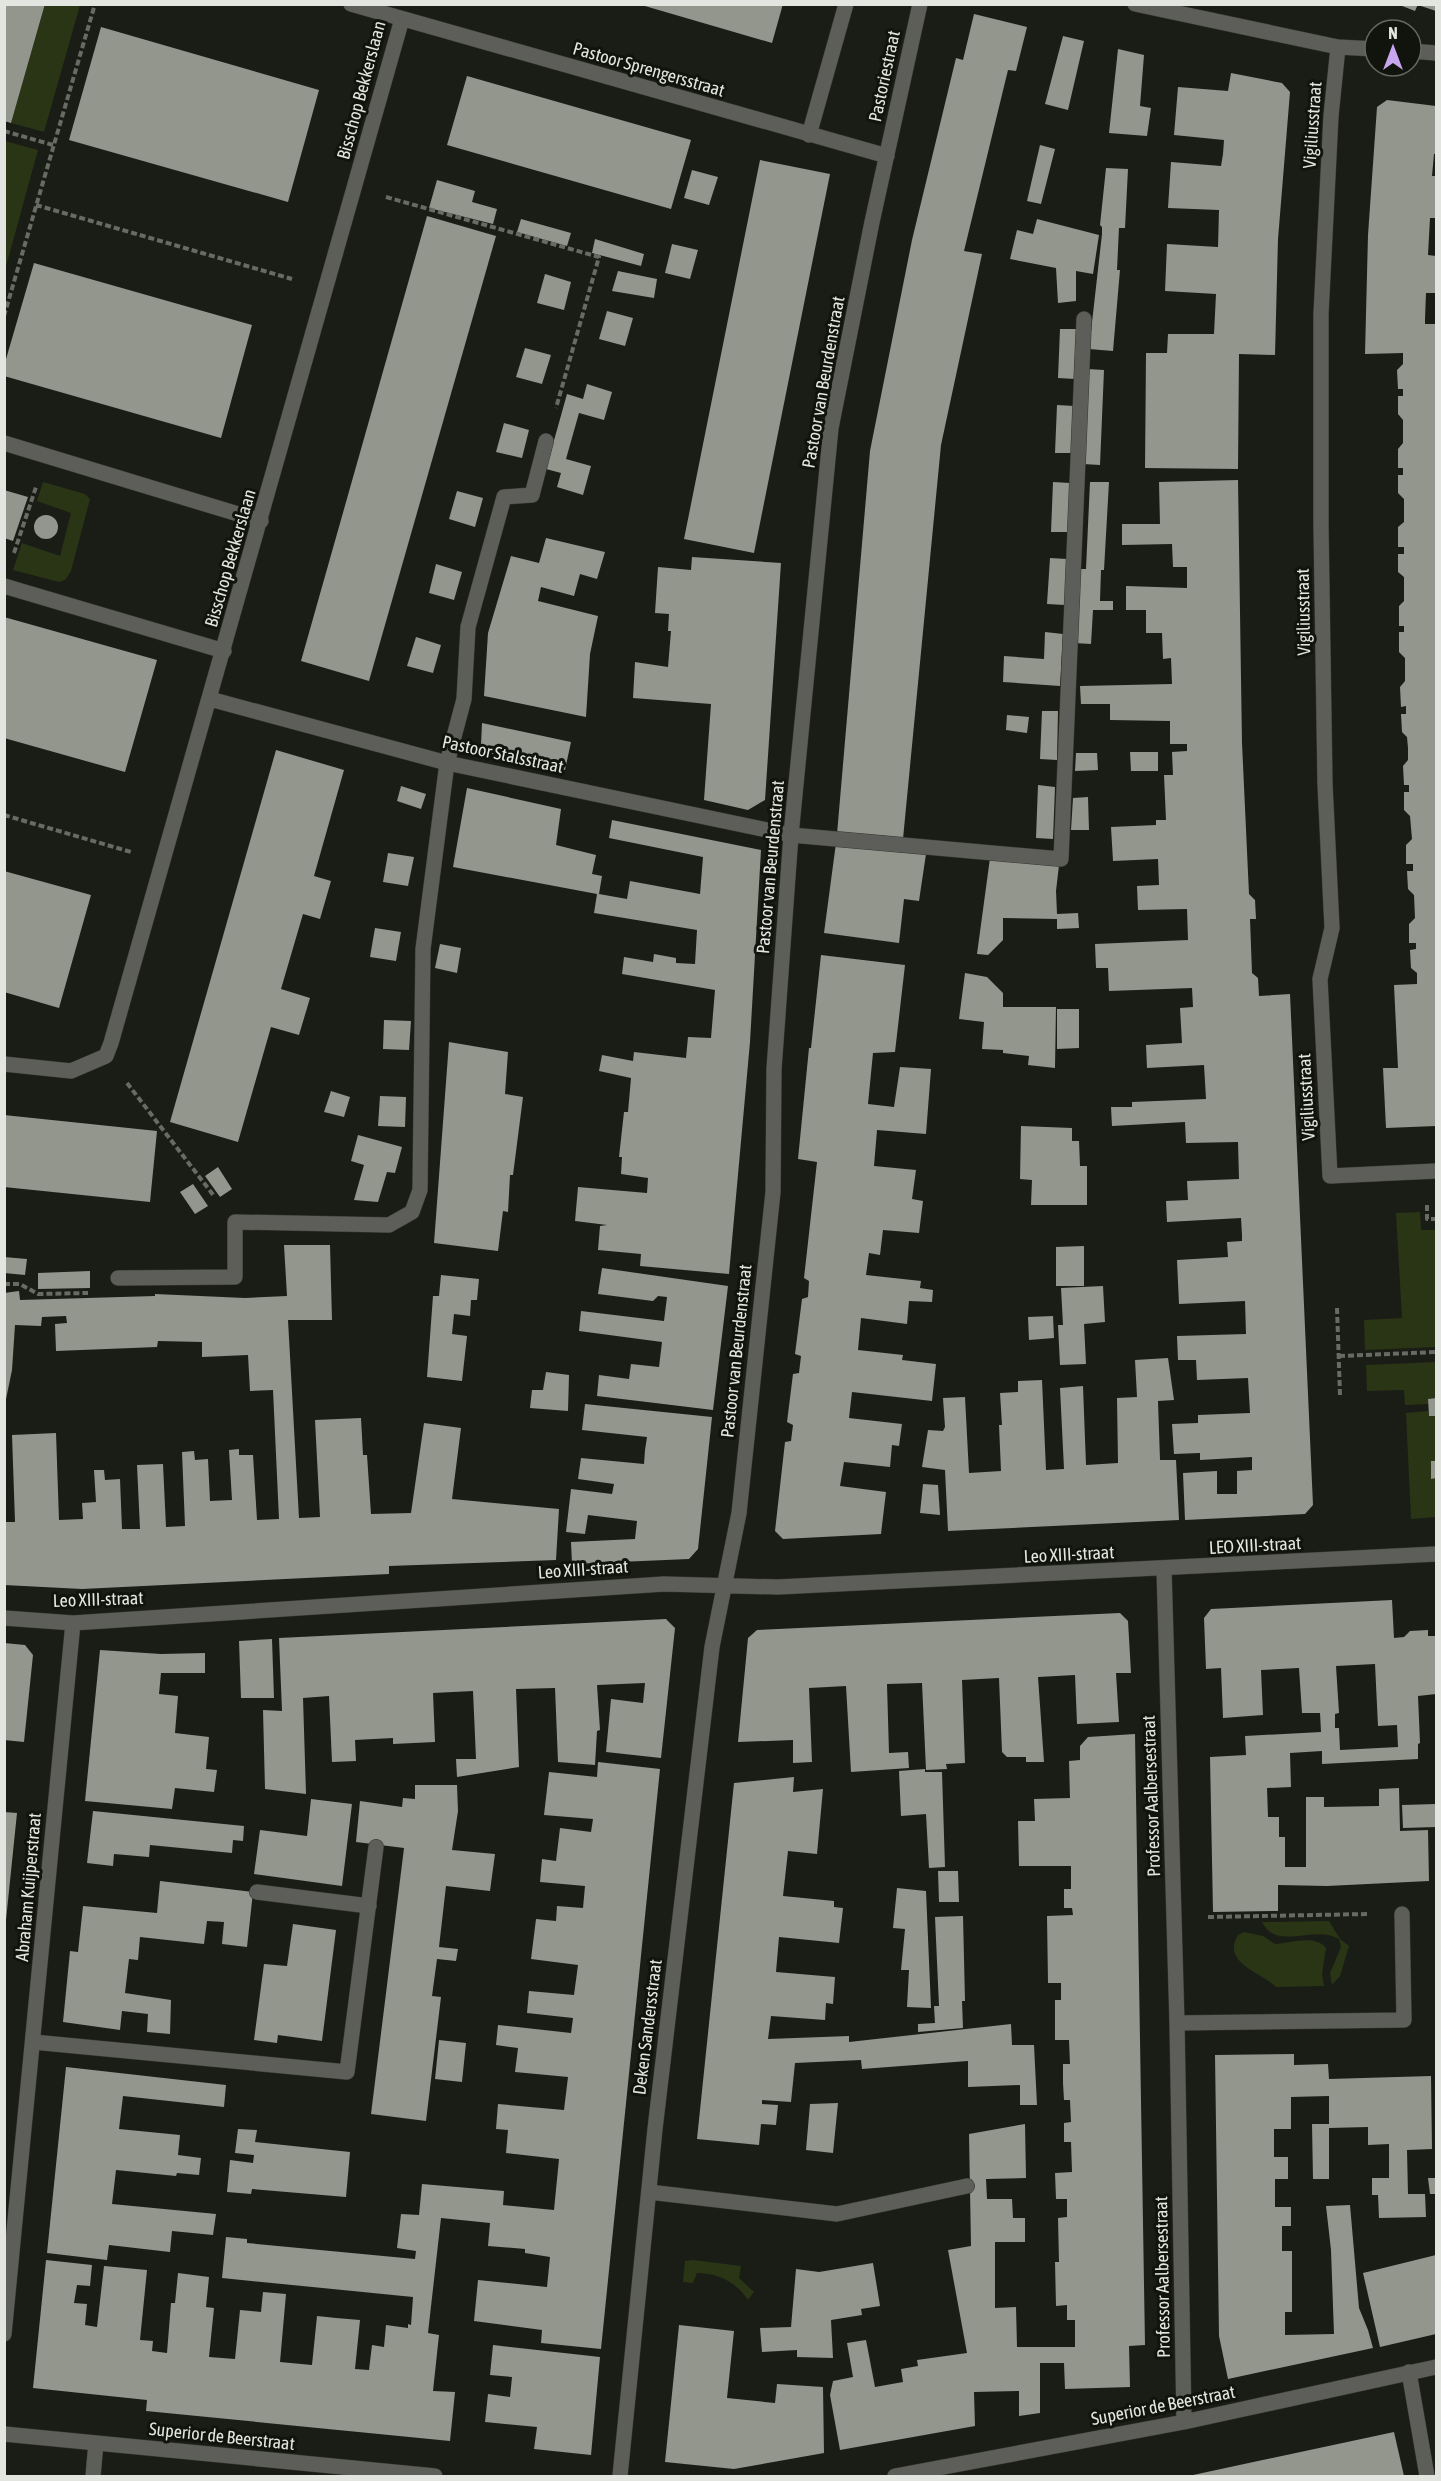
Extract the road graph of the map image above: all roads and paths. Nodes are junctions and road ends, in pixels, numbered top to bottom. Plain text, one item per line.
1 (95, 4) edge
2 (351, 4) edge
3 (846, 4) edge
4 (920, 4) edge
5 (1135, 4) edge
6 (402, 19) junction
7 (1338, 47) junction
8 (1363, 48) edge
9 (4, 131) edge
10 (809, 135) junction
11 (53, 145) junction
12 (887, 156) junction
13 (354, 188) junction
14 (36, 205) junction
15 (326, 289) junction
16 (4, 316) edge
17 (1084, 318) dead end
18 (546, 441) joint
19 (4, 443) edge
20 (47, 456) junction
21 (261, 521) junction
22 (12, 557) dead end
23 (4, 586) edge
24 (224, 651) junction
25 (210, 699) junction
26 (447, 763) junction
27 (4, 815) edge
28 (791, 834) junction
29 (164, 861) junction
30 (106, 1056) junction
31 (4, 1064) edge
32 (1437, 1171) edge
33 (235, 1222) junction
34 (118, 1278) dead end
35 (4, 1284) edge
36 (94, 1293) dead end
37 (1337, 1308) dead end
38 (1437, 1352) edge
39 (1339, 1356) junction
40 (1340, 1395) dead end
41 (1437, 1554) edge
42 (1164, 1569) junction
43 (724, 1584) junction
44 (4, 1618) edge
45 (73, 1623) junction
46 (376, 1846) dead end
47 (257, 1892) dead end
48 (369, 1906) junction
49 (1402, 1914) joint
50 (1174, 1917) junction
51 (1177, 2023) junction
52 (33, 2042) junction
53 (966, 2186) dead end
54 (649, 2192) junction
55 (4, 2334) edge
56 (1437, 2367) edge
57 (1409, 2373) junction
58 (1184, 2422) junction
59 (4, 2434) edge
60 (96, 2443) junction
61 (93, 2476) edge
62 (435, 2476) edge
63 (620, 2476) edge
64 (895, 2476) edge
65 (1427, 2476) edge

1 - 11 path
2 - 6 street, Bisschop Bekkerslaan
3 - 10 street
4 - 12 street, Pastoriestraat
5 - 7 street
6 - 10 street, Pastoor Sprengersstraat
6 - 13 street, Bisschop Bekkerslaan
7 - 8 street
7 - 32 street, Vigiliusstraat
9 - 11 path
10 - 12 street, Pastoor Sprengersstraat
11 - 14 path
12 - 28 street, Pastoor van Beurdenstraat
13 - 15 street, Bisschop Bekkerslaan
13 - 18 path
14 - 15 path
14 - 16 path
15 - 21 street, Bisschop Bekkerslaan
17 - 28 street, Pastoor Stalsstraat
18 - 26 street
19 - 20 street
20 - 21 street
20 - 22 path
21 - 24 street, Bisschop Bekkerslaan
23 - 24 street
24 - 25 street, Bisschop Bekkerslaan
25 - 26 street, Pastoor Stalsstraat
25 - 29 street, Bisschop Bekkerslaan
26 - 28 street, Pastoor Stalsstraat
26 - 33 street
27 - 29 path
28 - 43 street, Pastoor van Beurdenstraat
29 - 30 street, Bisschop Bekkerslaan
30 - 31 street
30 - 33 path
33 - 34 street
35 - 36 path
37 - 39 path
38 - 39 path
39 - 40 path
41 - 42 street, LEO XIII-straat
42 - 43 street, Leo XIII-straat
42 - 50 street, Professor Aalbersestraat
43 - 45 street, Leo XIII-straat
43 - 54 street, Deken Sandersstraat
44 - 45 street, Leo XIII-straat
45 - 52 street, Abraham Kuijperstraat
46 - 48 street
47 - 48 street
48 - 52 street
49 - 50 path
49 - 51 street
50 - 51 street, Professor Aalbersestraat
51 - 58 street, Professor Aalbersestraat
52 - 55 street, Abraham Kuijperstraat
53 - 54 street
54 - 63 street, Deken Sandersstraat
56 - 57 street, Superior de Beerstraat
57 - 58 street, Superior de Beerstraat
57 - 65 street
58 - 64 street, Superior de Beerstraat
59 - 60 street, Superior de Beerstraat
60 - 61 street
60 - 62 street, Superior de Beerstraat

